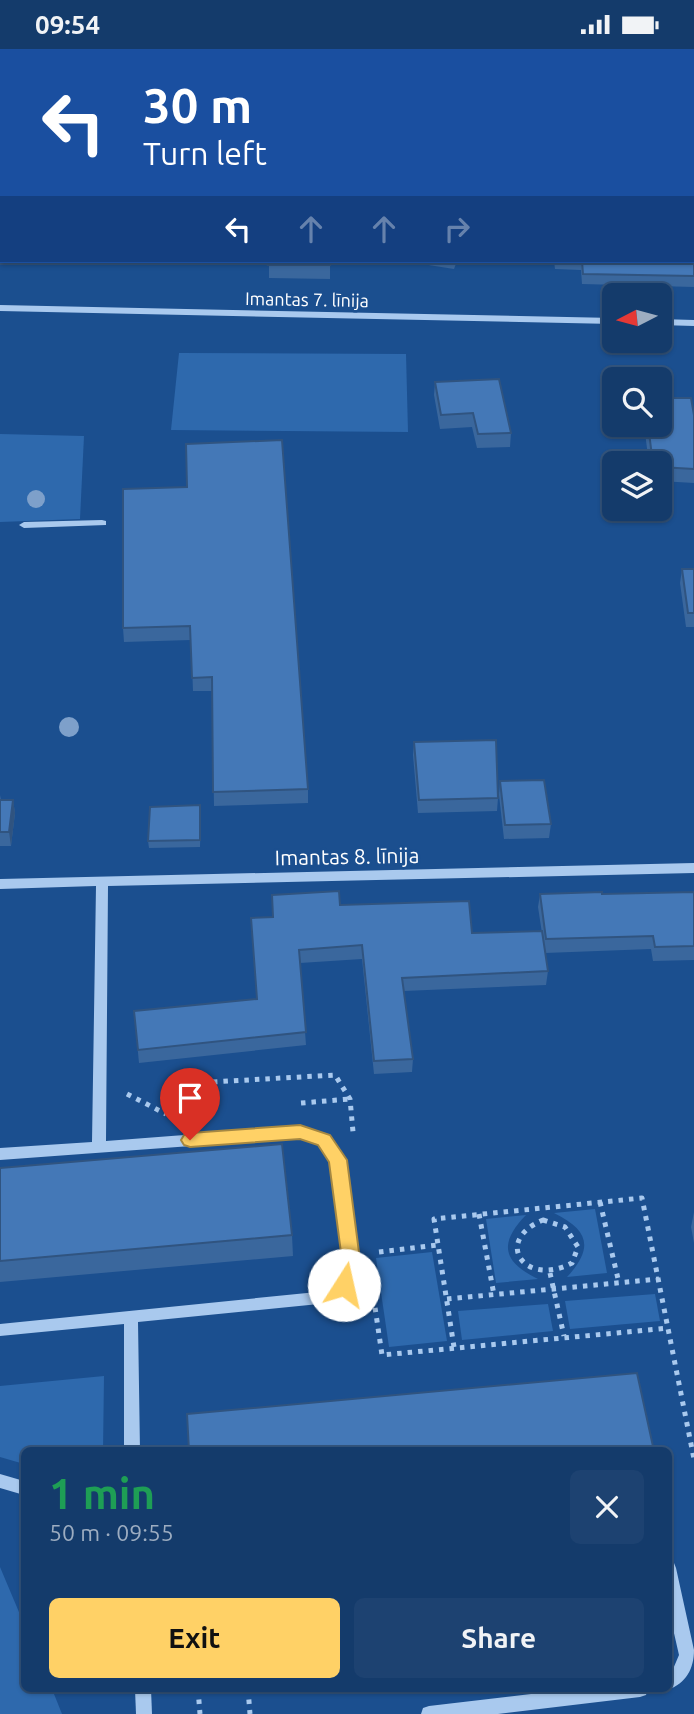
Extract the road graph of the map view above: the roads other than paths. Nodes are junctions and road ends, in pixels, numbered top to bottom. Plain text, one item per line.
1 (0, 308) edge
2 (602, 321) edge
3 (672, 322) edge
4 (694, 323) edge
5 (102, 523) dead end
6 (24, 525) dead end
7 (694, 867) edge
8 (102, 883) junction
9 (0, 884) edge
10 (99, 1147) junction
11 (0, 1154) edge
12 (131, 1316) junction
13 (0, 1330) edge
14 (132, 1447) edge
15 (0, 1481) edge
16 (21, 1487) edge
17 (672, 1586) edge
18 (672, 1679) edge
19 (143, 1692) edge
20 (615, 1692) edge
21 (144, 1714) edge
22 (429, 1714) edge

1 - 2 street, Imantas 7. līnija
3 - 4 street
5 - 6 street
7 - 8 street, Imantas 8. līnija
8 - 9 street, Imantas 8. līnija
8 - 10 street
10 - 11 street
10 - 12 street
12 - 13 street
12 - 14 street
15 - 16 street
17 - 18 street
19 - 21 street
20 - 22 street

